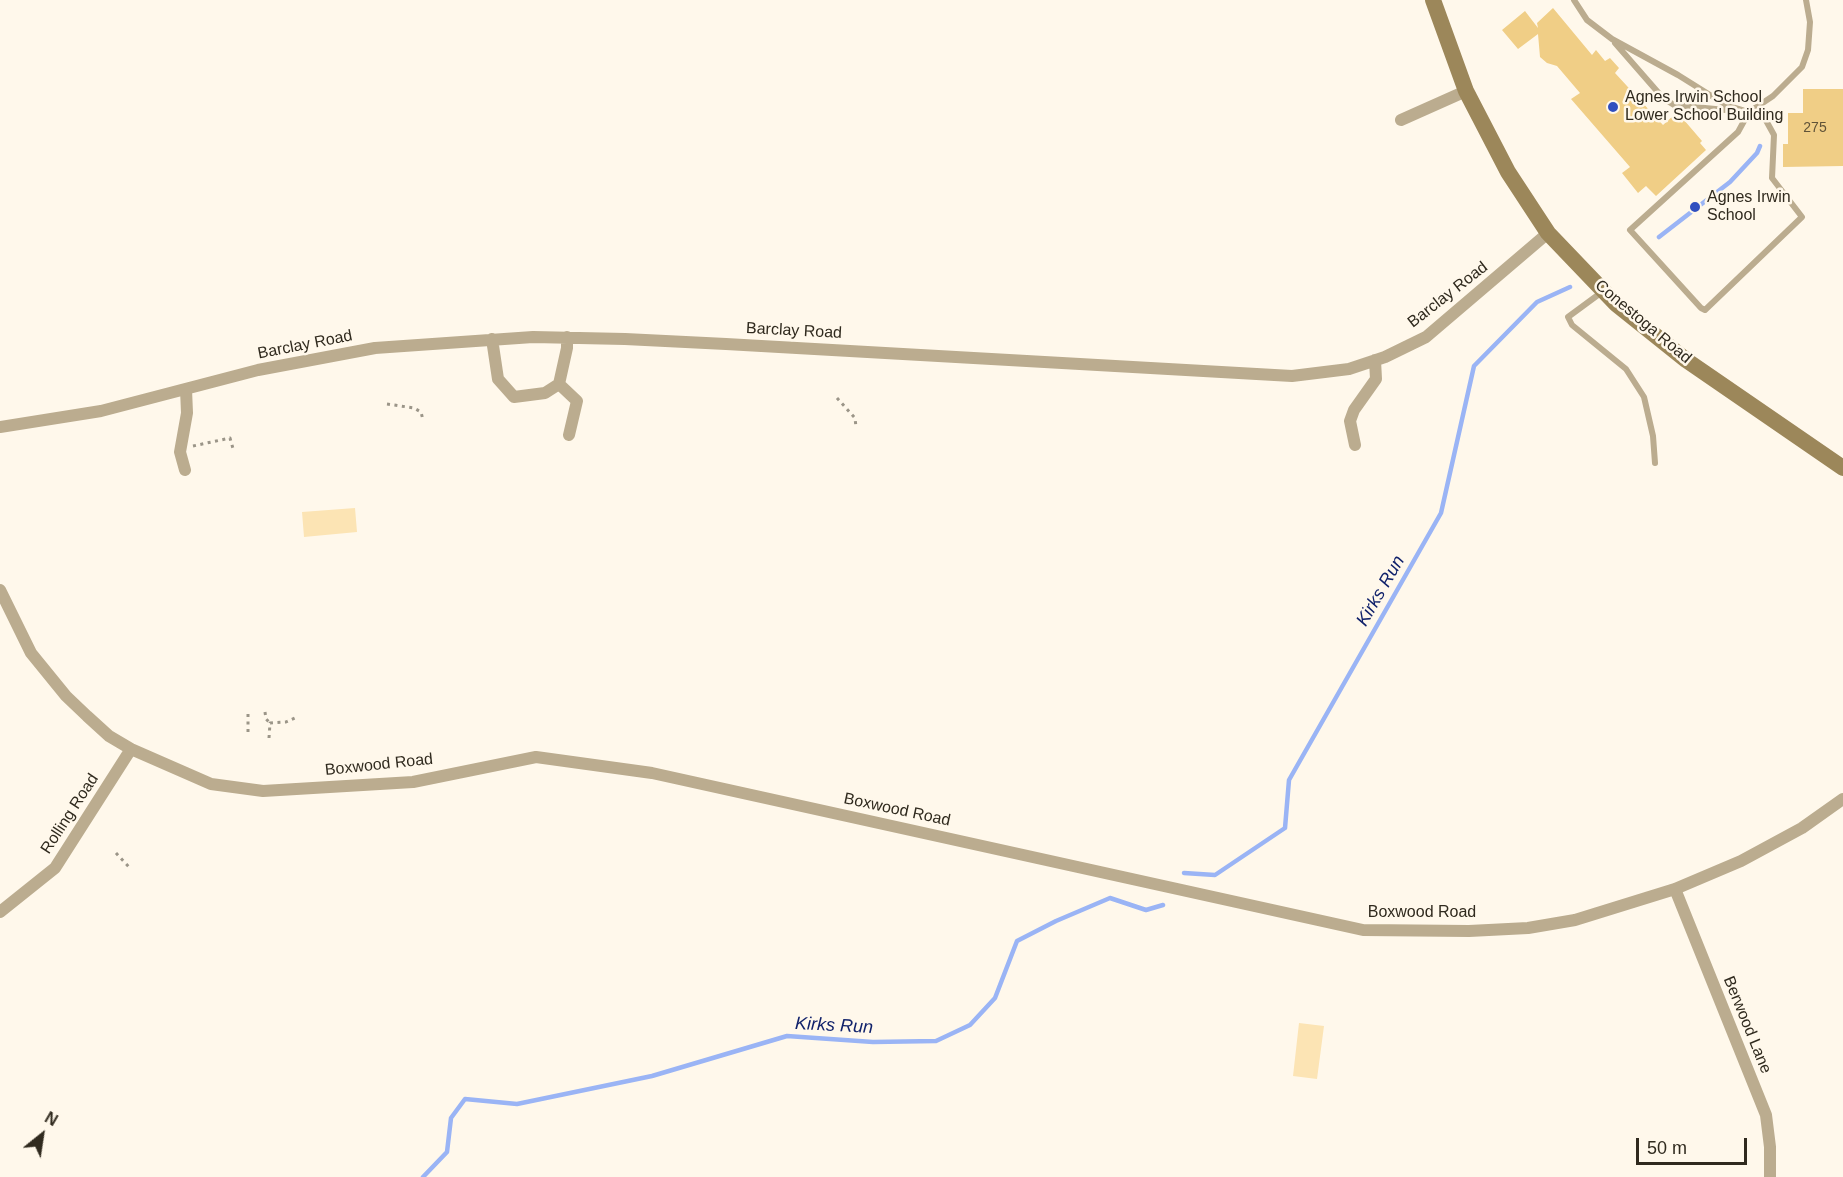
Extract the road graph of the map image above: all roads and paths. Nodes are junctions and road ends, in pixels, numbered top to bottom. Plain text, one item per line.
1 (1433, 0) edge
2 (1574, 0) edge
3 (1806, 0) edge
4 (1612, 39) junction
5 (1466, 92) junction
6 (1758, 106) junction
7 (1749, 112) junction
8 (1401, 120) dead end
9 (1548, 233) junction
10 (1602, 292) junction
11 (567, 337) junction
12 (492, 339) junction
13 (1375, 360) junction
14 (559, 384) junction
15 (186, 389) junction
16 (837, 398) dead end
17 (387, 404) dead end
18 (423, 420) dead end
19 (0, 427) edge
20 (856, 427) dead end
21 (569, 435) dead end
22 (1355, 445) dead end
23 (181, 448) junction
24 (234, 452) dead end
25 (1655, 463) dead end
26 (1843, 468) edge
27 (185, 470) dead end
28 (0, 590) edge
29 (265, 712) dead end
30 (248, 714) dead end
31 (297, 717) dead end
32 (270, 723) junction
33 (248, 736) dead end
34 (269, 738) dead end
35 (131, 749) junction
36 (1843, 799) edge
37 (116, 853) dead end
38 (129, 867) dead end
39 (1675, 889) junction
40 (0, 912) edge
41 (1770, 1177) edge

1 - 5 main road, Conestoga Road
2 - 4 lane
3 - 6 lane
4 - 7 lane
4 - 7 lane
5 - 8 street
5 - 9 main road, Conestoga Road
6 - 7 lane
6 - 7 lane
9 - 10 main road, Conestoga Road
9 - 13 street, Barclay Road
10 - 25 lane
10 - 26 main road, Conestoga Road
11 - 12 street, Barclay Road
11 - 13 street, Barclay Road
11 - 14 street
12 - 14 street
12 - 15 street, Barclay Road
13 - 22 street
14 - 21 street
15 - 19 street, Barclay Road
15 - 23 street
16 - 20 path
17 - 18 path
23 - 24 path
23 - 27 street
28 - 35 street, Boxwood Road
29 - 32 path
30 - 33 path
31 - 32 path
32 - 34 path
35 - 39 street, Boxwood Road
35 - 40 street, Rolling Road
36 - 39 street, Boxwood Road
37 - 38 path
39 - 41 street, Berwood Lane

